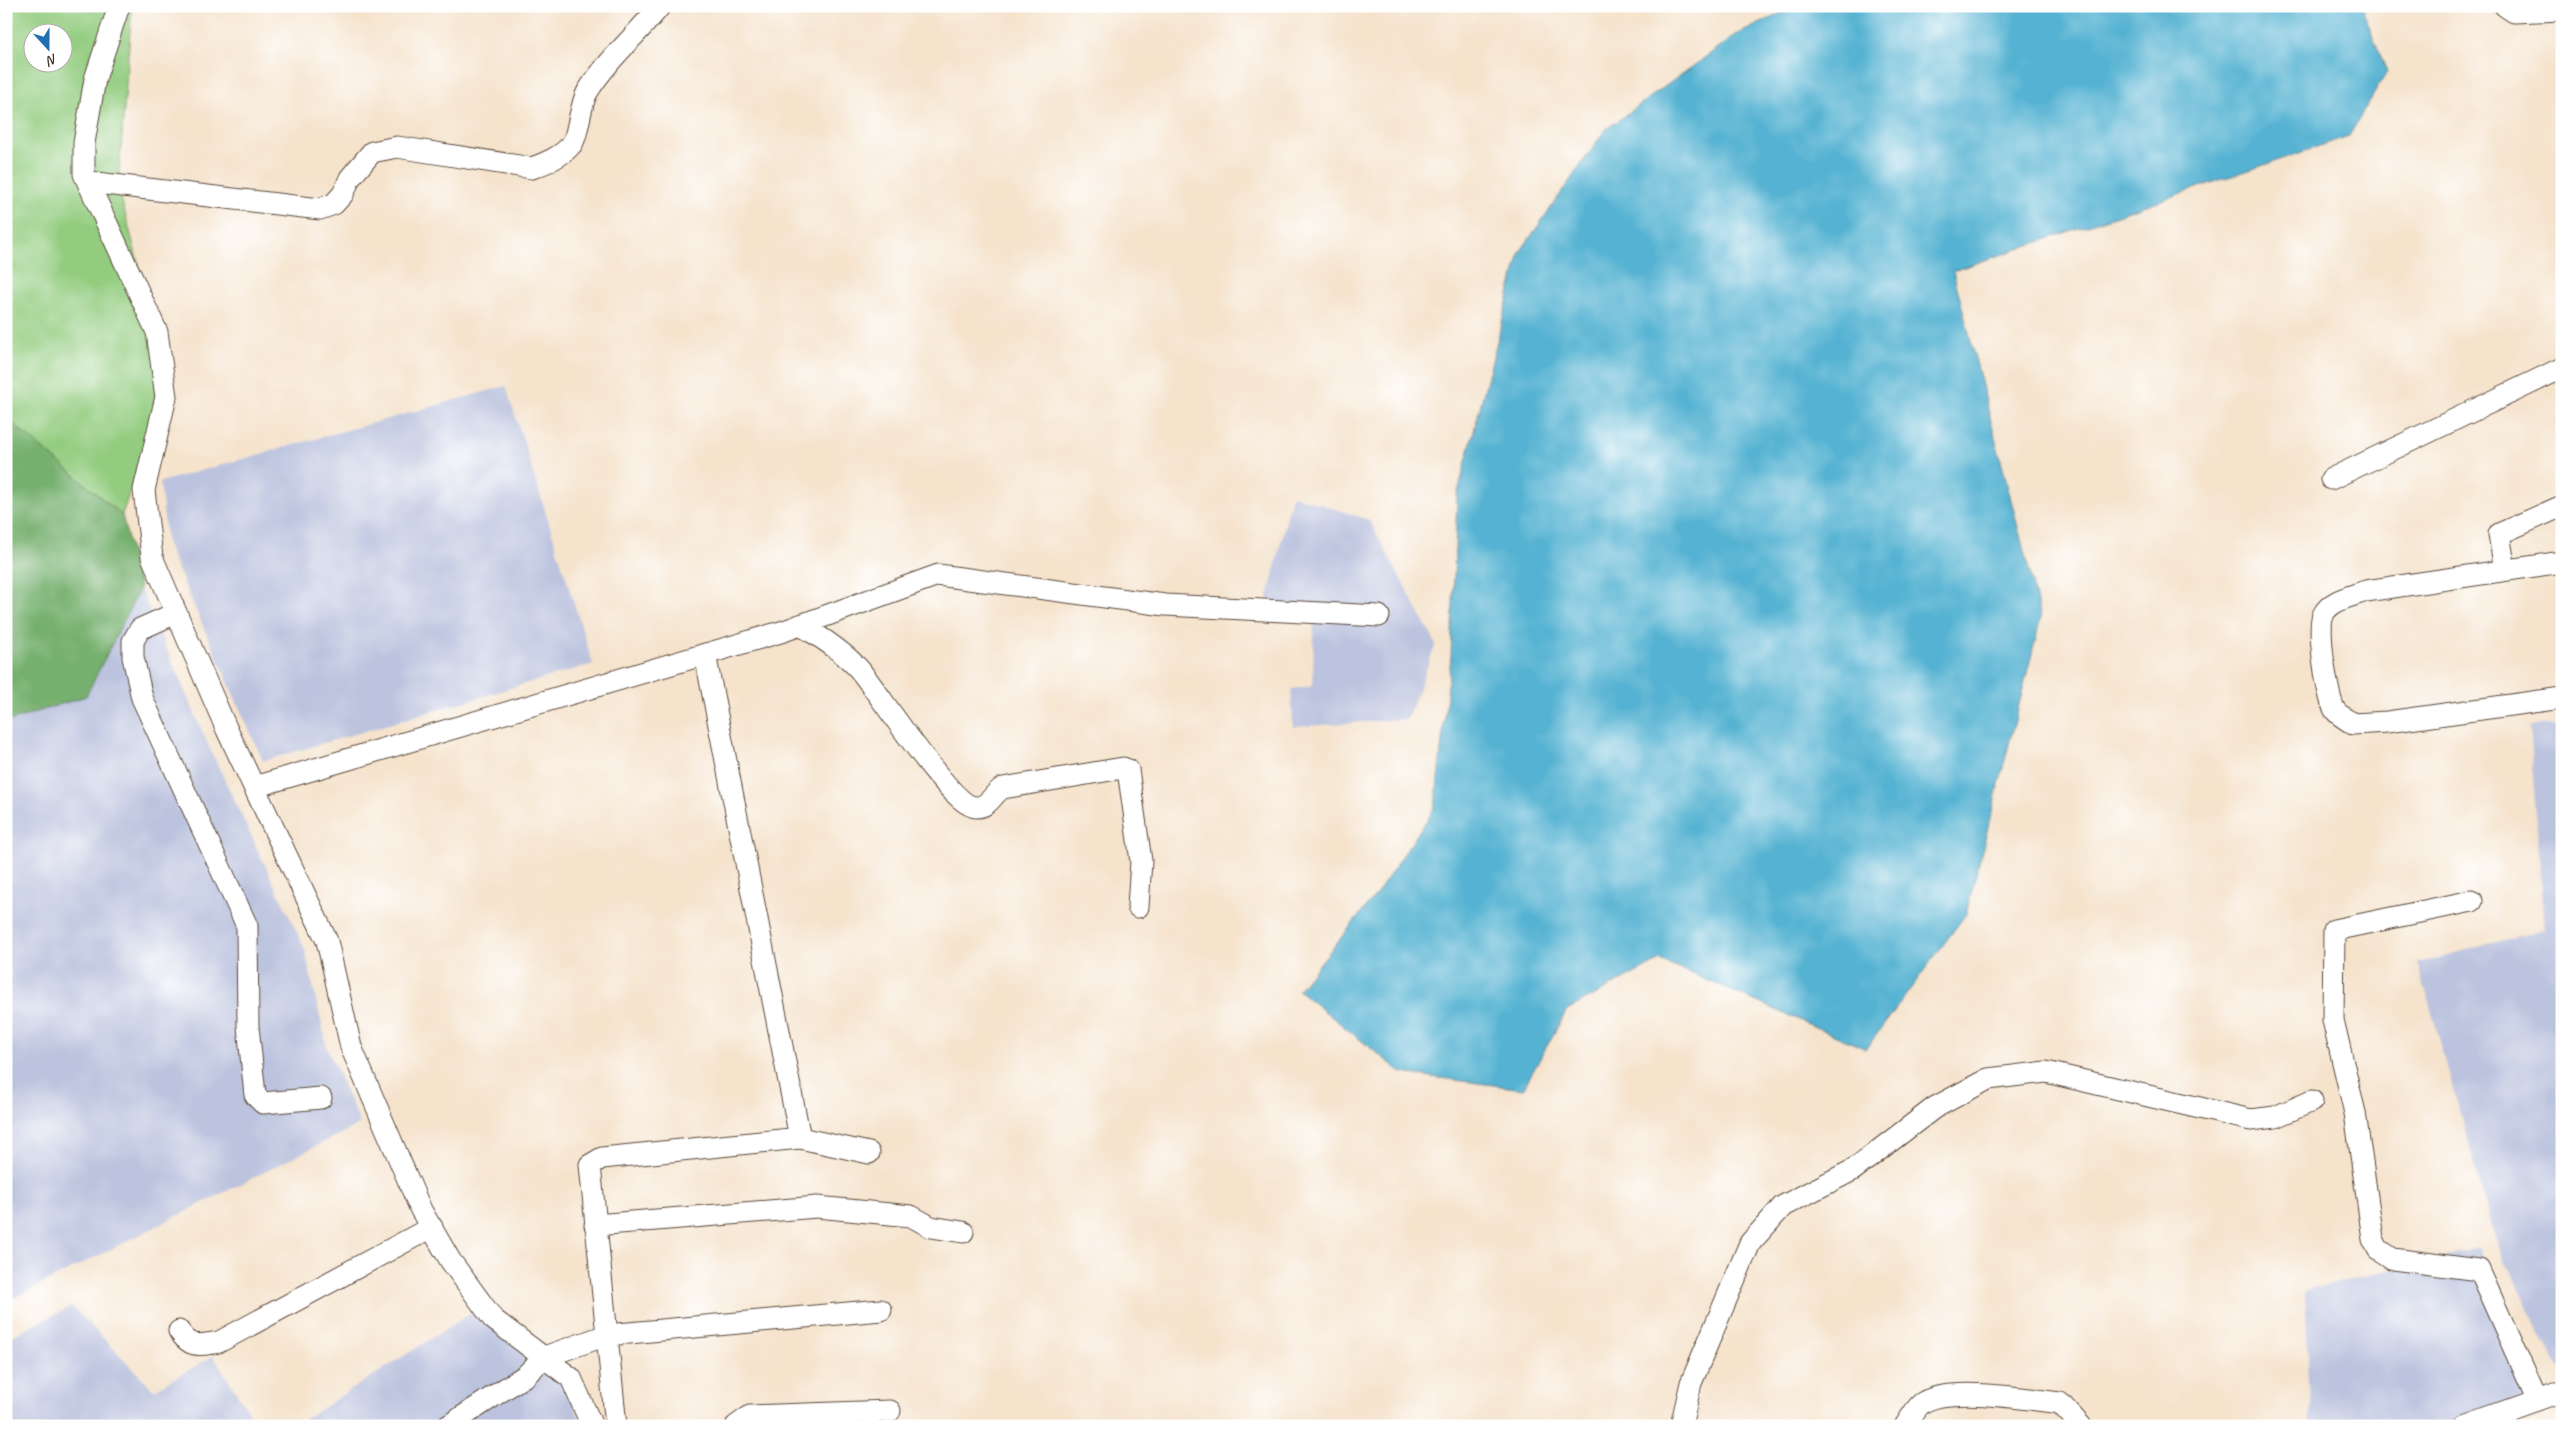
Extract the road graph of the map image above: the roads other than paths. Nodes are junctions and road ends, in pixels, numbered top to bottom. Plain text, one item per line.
1 (119, 6) edge
2 (660, 6) edge
3 (2505, 6) edge
4 (2562, 10) edge
5 (88, 182) junction
6 (2562, 368) edge
7 (2331, 479) dead end
8 (2562, 506) edge
9 (2562, 562) edge
10 (2504, 570) junction
11 (176, 613) junction
12 (1380, 616) dead end
13 (800, 625) junction
14 (705, 654) junction
15 (2562, 698) edge
16 (254, 787) junction
17 (2472, 901) dead end
18 (1138, 907) dead end
19 (321, 1098) dead end
20 (2312, 1101) dead end
21 (800, 1138) junction
22 (869, 1153) dead end
23 (595, 1225) junction
24 (432, 1227) junction
25 (963, 1232) dead end
26 (881, 1310) dead end
27 (179, 1331) dead end
28 (607, 1335) junction
29 (544, 1357) junction
30 (2562, 1391) edge
31 (2537, 1400) junction
32 (890, 1412) dead end
33 (448, 1426) edge
34 (592, 1426) edge
35 (616, 1426) edge
36 (736, 1426) edge
37 (1681, 1426) edge
38 (1905, 1426) edge
39 (2081, 1426) edge
40 (2464, 1426) edge

1 - 5 street
2 - 5 street
3 - 4 street
5 - 11 street
6 - 7 street
8 - 10 street
9 - 10 street
10 - 15 street
11 - 16 street
11 - 19 street
12 - 13 street
13 - 14 street
13 - 18 street
14 - 16 street
14 - 21 street
16 - 24 street
17 - 31 street
20 - 37 street
21 - 22 street
21 - 23 street
23 - 25 street
23 - 28 street
24 - 27 street
24 - 29 street
26 - 28 street
28 - 29 street
28 - 35 street
29 - 33 street
29 - 34 street
30 - 31 street
31 - 40 street
32 - 36 street
38 - 39 street

